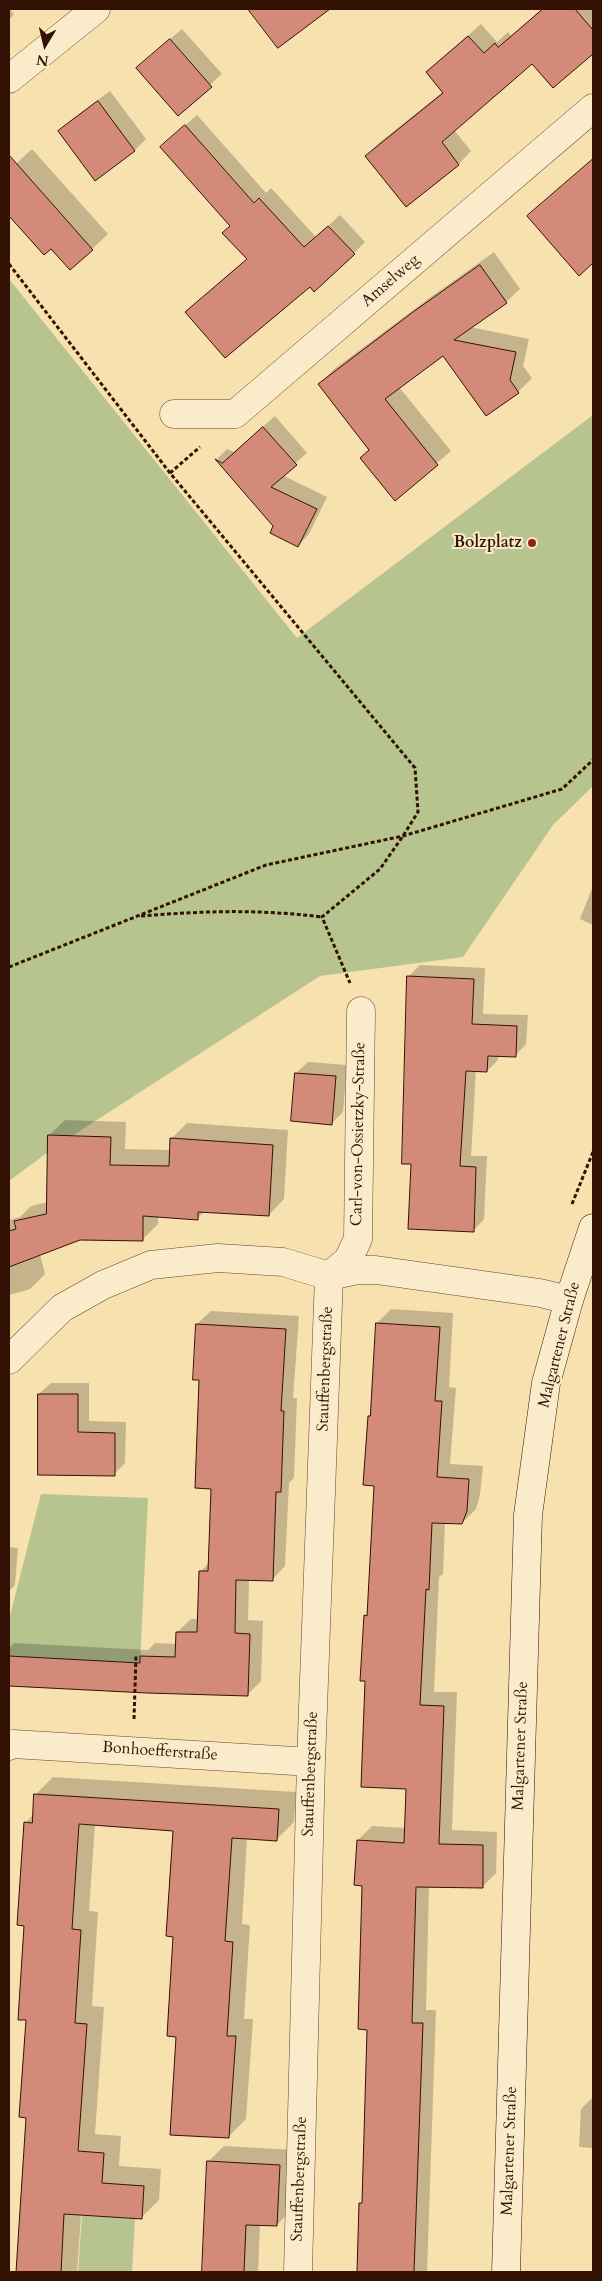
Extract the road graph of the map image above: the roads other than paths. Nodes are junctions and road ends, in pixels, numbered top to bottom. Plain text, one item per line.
1 (96, 9) edge
2 (9, 79) edge
3 (593, 108) edge
4 (174, 414) dead end
5 (361, 1011) road end
6 (593, 1228) edge
7 (329, 1276) junction
8 (569, 1300) junction
9 (9, 1360) edge
10 (9, 1746) edge
11 (311, 1762) junction
12 (298, 2272) edge
13 (506, 2272) edge

1 - 2 street
3 - 4 street, Amselweg
5 - 7 street, Carl-von-Ossietzky-Straße
6 - 8 street, Malgartener Straße
7 - 8 street
7 - 9 street
7 - 11 street, Stauffenbergstraße
8 - 13 street, Malgartener Straße
10 - 11 street, Bonhoefferstraße
11 - 12 street, Stauffenbergstraße

